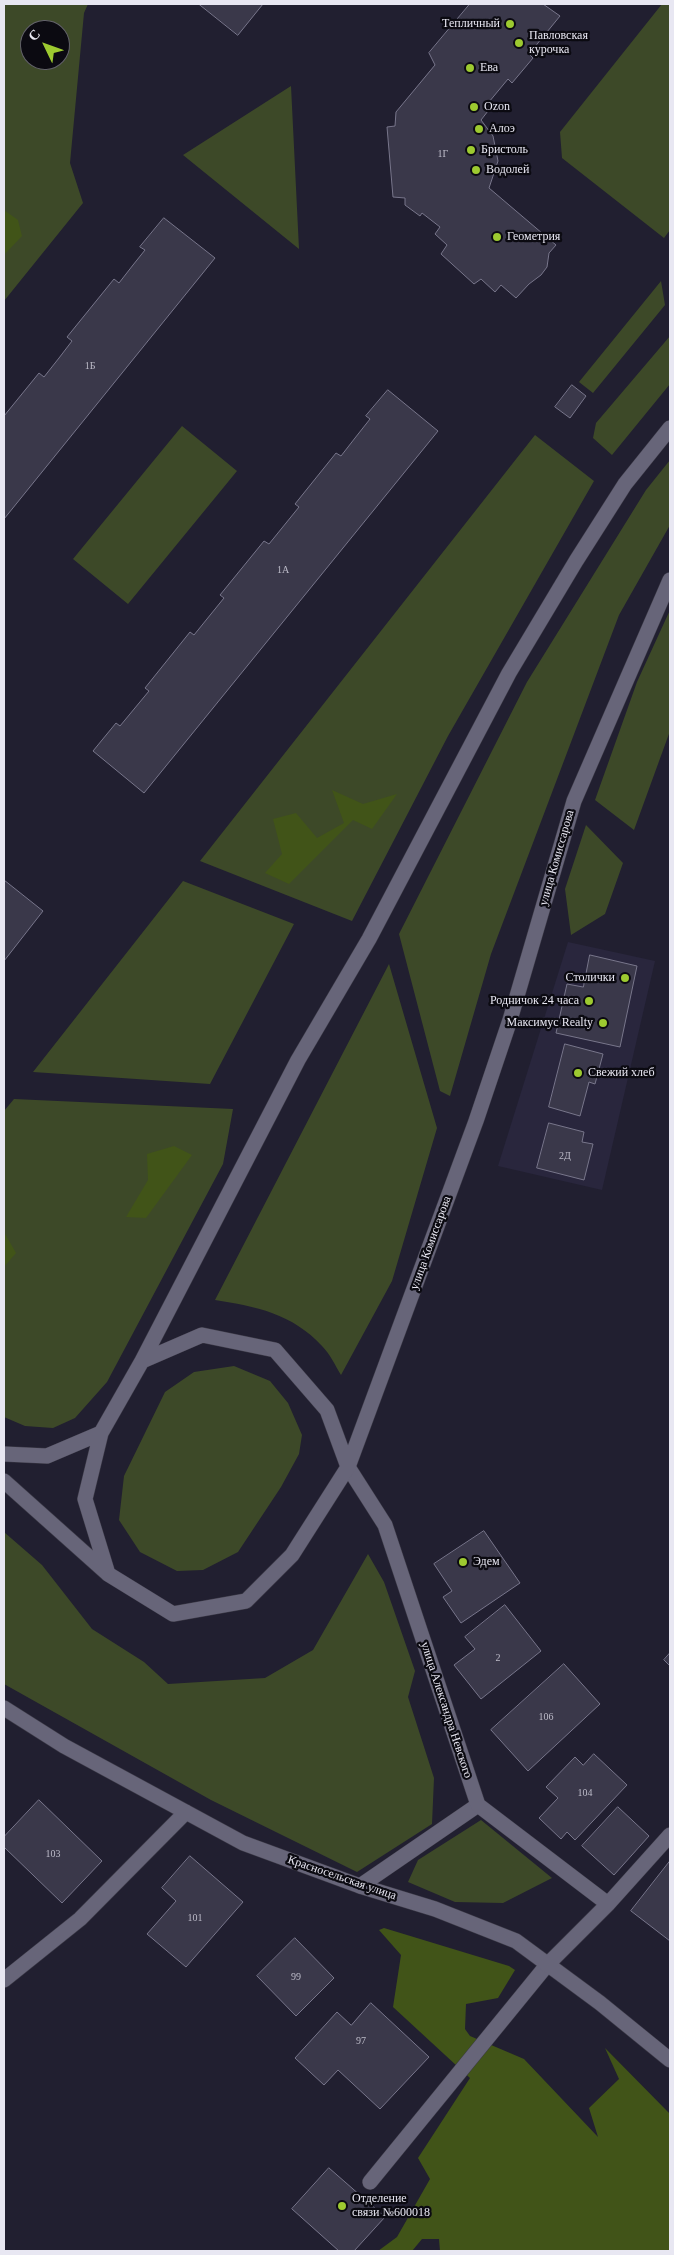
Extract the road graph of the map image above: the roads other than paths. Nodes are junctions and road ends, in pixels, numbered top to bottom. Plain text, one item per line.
1 (670, 428) edge
2 (670, 580) edge
3 (142, 1361) junction
4 (101, 1433) junction
5 (4, 1454) edge
6 (348, 1467) junction
7 (4, 1481) edge
8 (108, 1574) junction
9 (4, 1708) edge
10 (478, 1804) junction
11 (186, 1812) junction
12 (670, 1836) edge
13 (360, 1886) junction
14 (608, 1904) junction
15 (547, 1965) junction
16 (4, 1980) edge
17 (670, 2060) edge
18 (370, 2182) dead end

1 - 3 main road
2 - 6 main road, улица Комиссарова
3 - 4 main road
3 - 6 main road, улица Александра Невского
4 - 5 main road
4 - 8 main road
6 - 8 main road, улица Комиссарова
6 - 10 main road, улица Александра Невского
7 - 8 main road, улица Комиссарова
9 - 11 main road, Красносельская улица
10 - 13 main road
10 - 14 main road
11 - 13 main road, Красносельская улица
11 - 16 main road
12 - 14 main road
13 - 15 main road, Красносельская улица
14 - 15 main road
15 - 17 main road, Красносельская улица
15 - 18 main road

